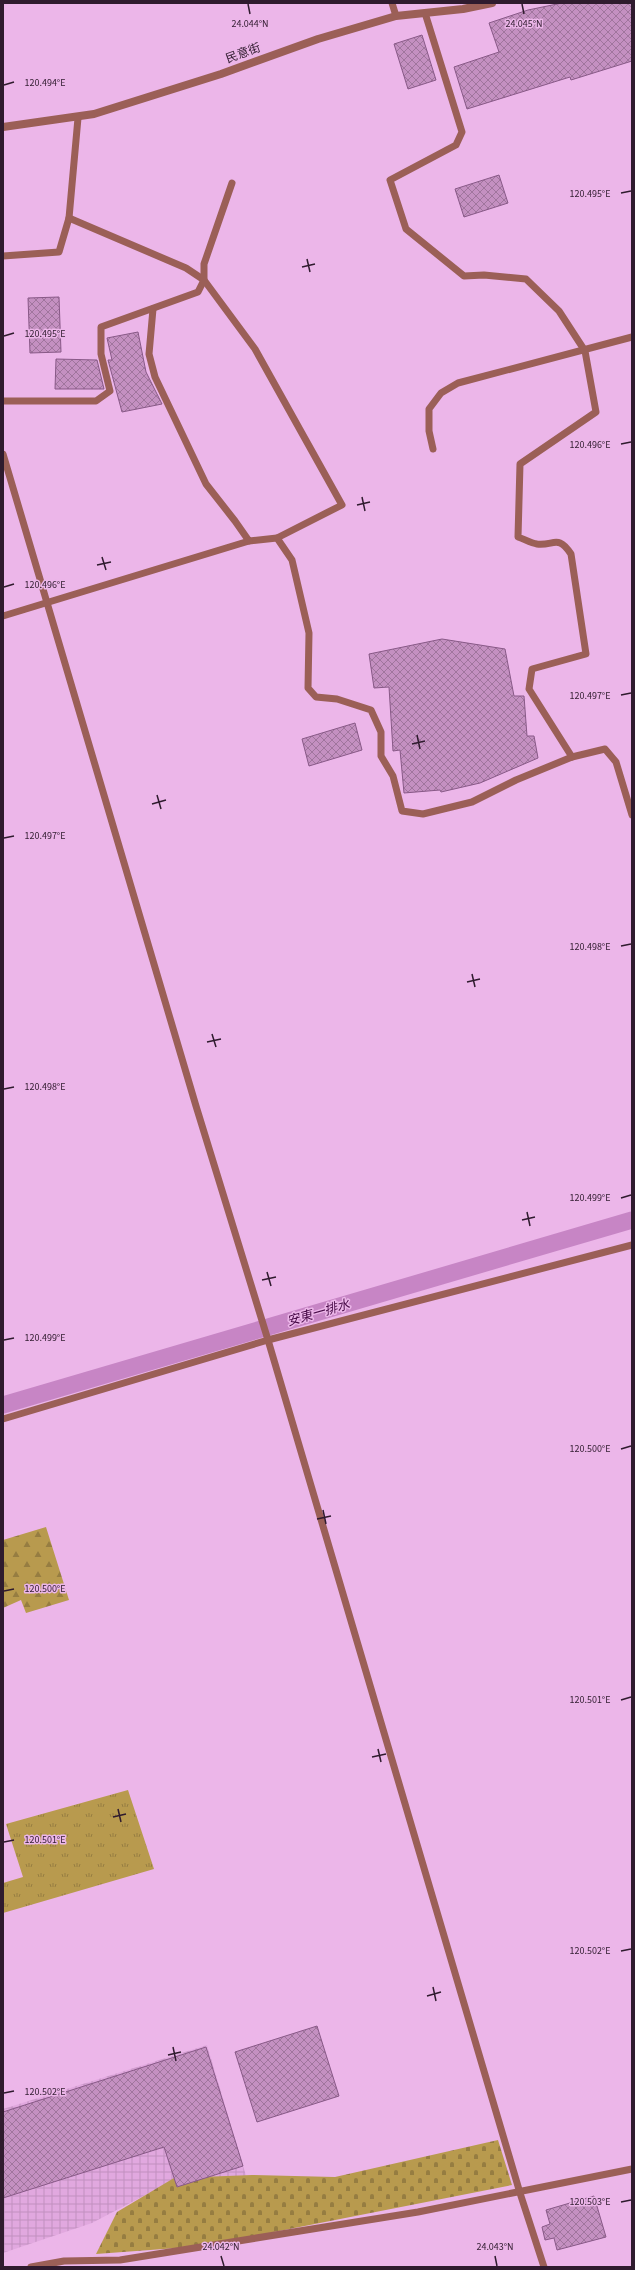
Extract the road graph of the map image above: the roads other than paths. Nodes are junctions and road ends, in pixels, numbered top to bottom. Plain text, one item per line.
1 (392, 3) edge
2 (492, 3) edge
3 (425, 13) junction
4 (396, 16) junction
5 (78, 118) junction
6 (3, 127) edge
7 (232, 183) dead end
8 (68, 218) junction
9 (3, 256) edge
10 (204, 280) junction
11 (153, 309) junction
12 (632, 338) edge
13 (585, 351) junction
14 (3, 401) edge
15 (433, 449) dead end
16 (3, 454) edge
17 (276, 538) junction
18 (249, 541) junction
19 (48, 601) junction
20 (3, 616) edge
21 (572, 757) junction
22 (632, 815) edge
23 (632, 1245) edge
24 (268, 1340) junction
25 (3, 1419) edge
26 (632, 2169) edge
27 (520, 2193) junction
28 (120, 2264) edge
29 (31, 2267) edge
30 (544, 2267) edge

1 - 4 lane
2 - 3 street, 民意街
3 - 4 street, 民意街
3 - 13 lane
4 - 5 street, 民意街
5 - 6 street, 民意街
5 - 8 lane
7 - 10 lane
8 - 9 lane
8 - 10 lane
10 - 11 lane
10 - 17 lane
11 - 14 lane
11 - 18 lane
12 - 13 lane
13 - 15 lane
13 - 21 lane
16 - 19 lane
17 - 18 lane
17 - 21 lane
18 - 19 lane
19 - 20 lane
19 - 24 lane
21 - 22 lane
23 - 24 lane
24 - 25 lane
24 - 27 lane
26 - 27 lane
27 - 28 lane
27 - 30 lane
28 - 29 lane

